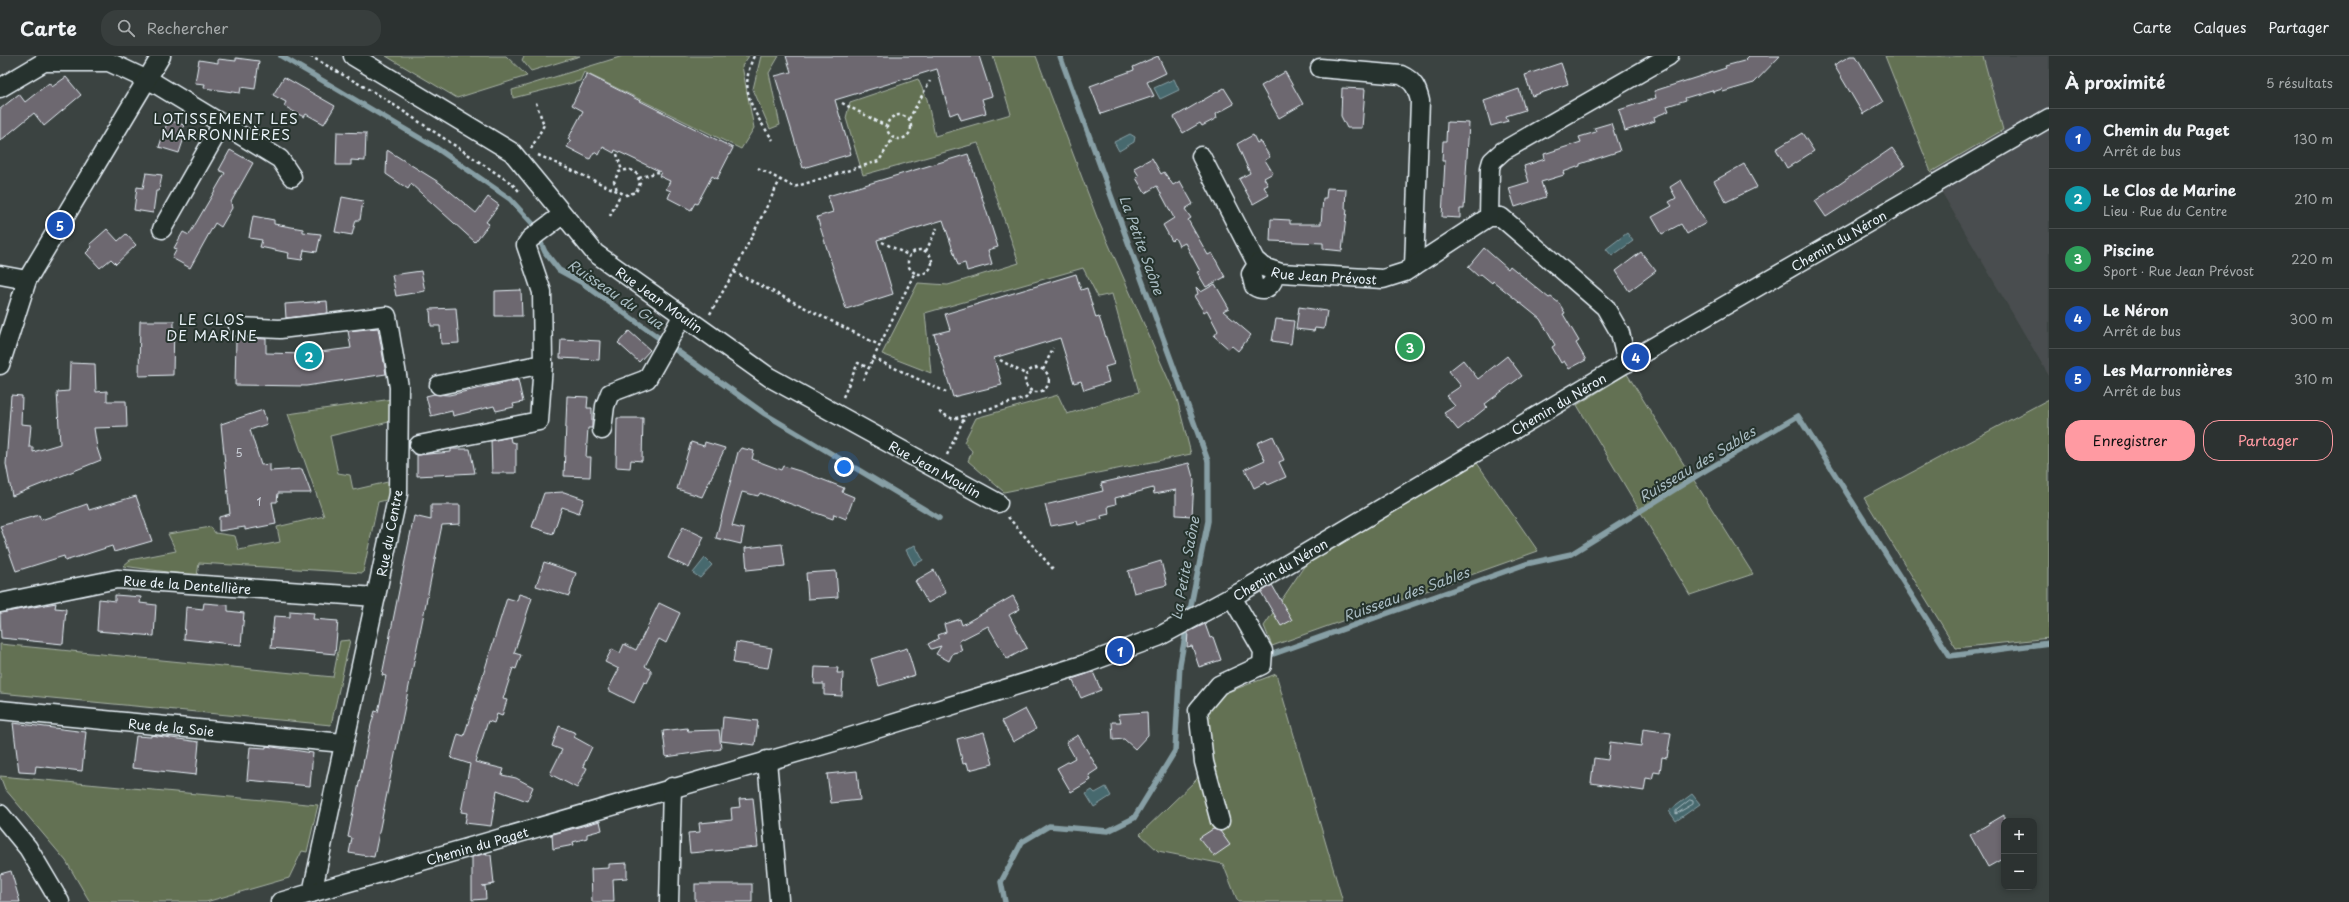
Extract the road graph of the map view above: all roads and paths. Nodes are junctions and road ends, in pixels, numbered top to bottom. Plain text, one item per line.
1 (160, 56) edge
2 (310, 56) edge
3 (353, 56) edge
4 (754, 56) edge
5 (1669, 56) edge
6 (1320, 68) dead end
7 (930, 80) dead end
8 (145, 81) junction
9 (0, 88) edge
10 (535, 100) dead end
11 (842, 103) dead end
12 (2049, 118) edge
13 (909, 119) junction
14 (222, 124) junction
15 (886, 126) junction
16 (893, 138) junction
17 (773, 140) dead end
18 (617, 154) dead end
19 (1201, 156) dead end
20 (758, 168) dead end
21 (622, 171) junction
22 (658, 172) dead end
23 (292, 177) dead end
24 (639, 178) junction
25 (780, 180) junction
26 (617, 190) junction
27 (521, 193) dead end
28 (621, 193) junction
29 (562, 214) junction
30 (610, 216) dead end
31 (1489, 218) junction
32 (936, 228) dead end
33 (162, 229) dead end
34 (882, 242) dead end
35 (926, 251) junction
36 (910, 256) junction
37 (1414, 266) junction
38 (734, 272) junction
39 (915, 272) junction
40 (0, 275) edge
41 (27, 280) junction
42 (683, 315) junction
43 (238, 328) dead end
44 (702, 328) junction
45 (880, 345) junction
46 (1053, 348) dead end
47 (873, 358) junction
48 (1000, 360) dead end
49 (1627, 363) junction
50 (542, 364) junction
51 (0, 365) edge
52 (869, 368) junction
53 (1043, 370) junction
54 (1027, 375) junction
55 (863, 380) dead end
56 (439, 385) dead end
57 (1031, 391) junction
58 (948, 393) dead end
59 (939, 412) dead end
60 (836, 413) junction
61 (965, 416) junction
62 (602, 430) dead end
63 (419, 445) dead end
64 (940, 470) junction
65 (998, 503) joint
66 (1053, 570) dead end
67 (376, 597) junction
68 (1232, 597) junction
69 (0, 603) edge
70 (1188, 621) joint
71 (0, 710) edge
72 (343, 743) junction
73 (767, 760) junction
74 (672, 787) junction
75 (0, 814) edge
76 (1220, 821) dead end
77 (318, 895) edge
78 (779, 900) dead end
79 (60, 902) edge
80 (280, 902) edge
81 (669, 902) edge

1 - 8 street
2 - 27 path
3 - 29 street, Rue Jean Moulin
4 - 17 path
5 - 31 street
6 - 37 street
7 - 13 path
8 - 9 street
8 - 14 street
8 - 41 street
10 - 26 path
11 - 15 path
12 - 49 street, Chemin du Néron
13 - 15 path
13 - 16 path
14 - 23 street
14 - 33 street
15 - 16 path
16 - 25 path
18 - 21 path
19 - 37 street, Rue Jean Prévost
20 - 25 path
21 - 24 path
21 - 26 path
22 - 24 path
24 - 28 path
25 - 38 path
26 - 28 path
28 - 30 path
29 - 42 street, Rue Jean Moulin
29 - 50 street
31 - 37 street, Rue Jean Prévost
31 - 49 street
32 - 35 path
34 - 36 path
35 - 36 path
35 - 39 path
36 - 39 path
38 - 44 path
38 - 45 path
39 - 45 path
40 - 41 street
41 - 51 street
42 - 44 street, Rue Jean Moulin
42 - 62 street
43 - 67 street, Rue du Centre
44 - 60 street, Rue Jean Moulin
45 - 47 path
46 - 53 path
47 - 52 path
47 - 58 path
48 - 54 path
49 - 68 street, Chemin du Néron
50 - 56 street
50 - 63 street
52 - 55 path
52 - 60 path
53 - 54 path
53 - 57 path
54 - 57 path
57 - 61 path
59 - 61 path
60 - 64 street, Rue Jean Moulin
61 - 64 path
64 - 65 street, Rue Jean Moulin
65 - 66 path
67 - 69 street, Rue de la Dentellière
67 - 72 street, Rue du Centre
68 - 70 street, Chemin du Néron
68 - 76 street
70 - 73 street, Chemin du Paget
71 - 72 street, Rue de la Soie
72 - 77 street, Rue du Centre
73 - 74 street, Chemin du Paget
73 - 78 street
74 - 77 street, Chemin du Paget
74 - 81 street
75 - 79 street
77 - 80 street, Chemin du Paget

